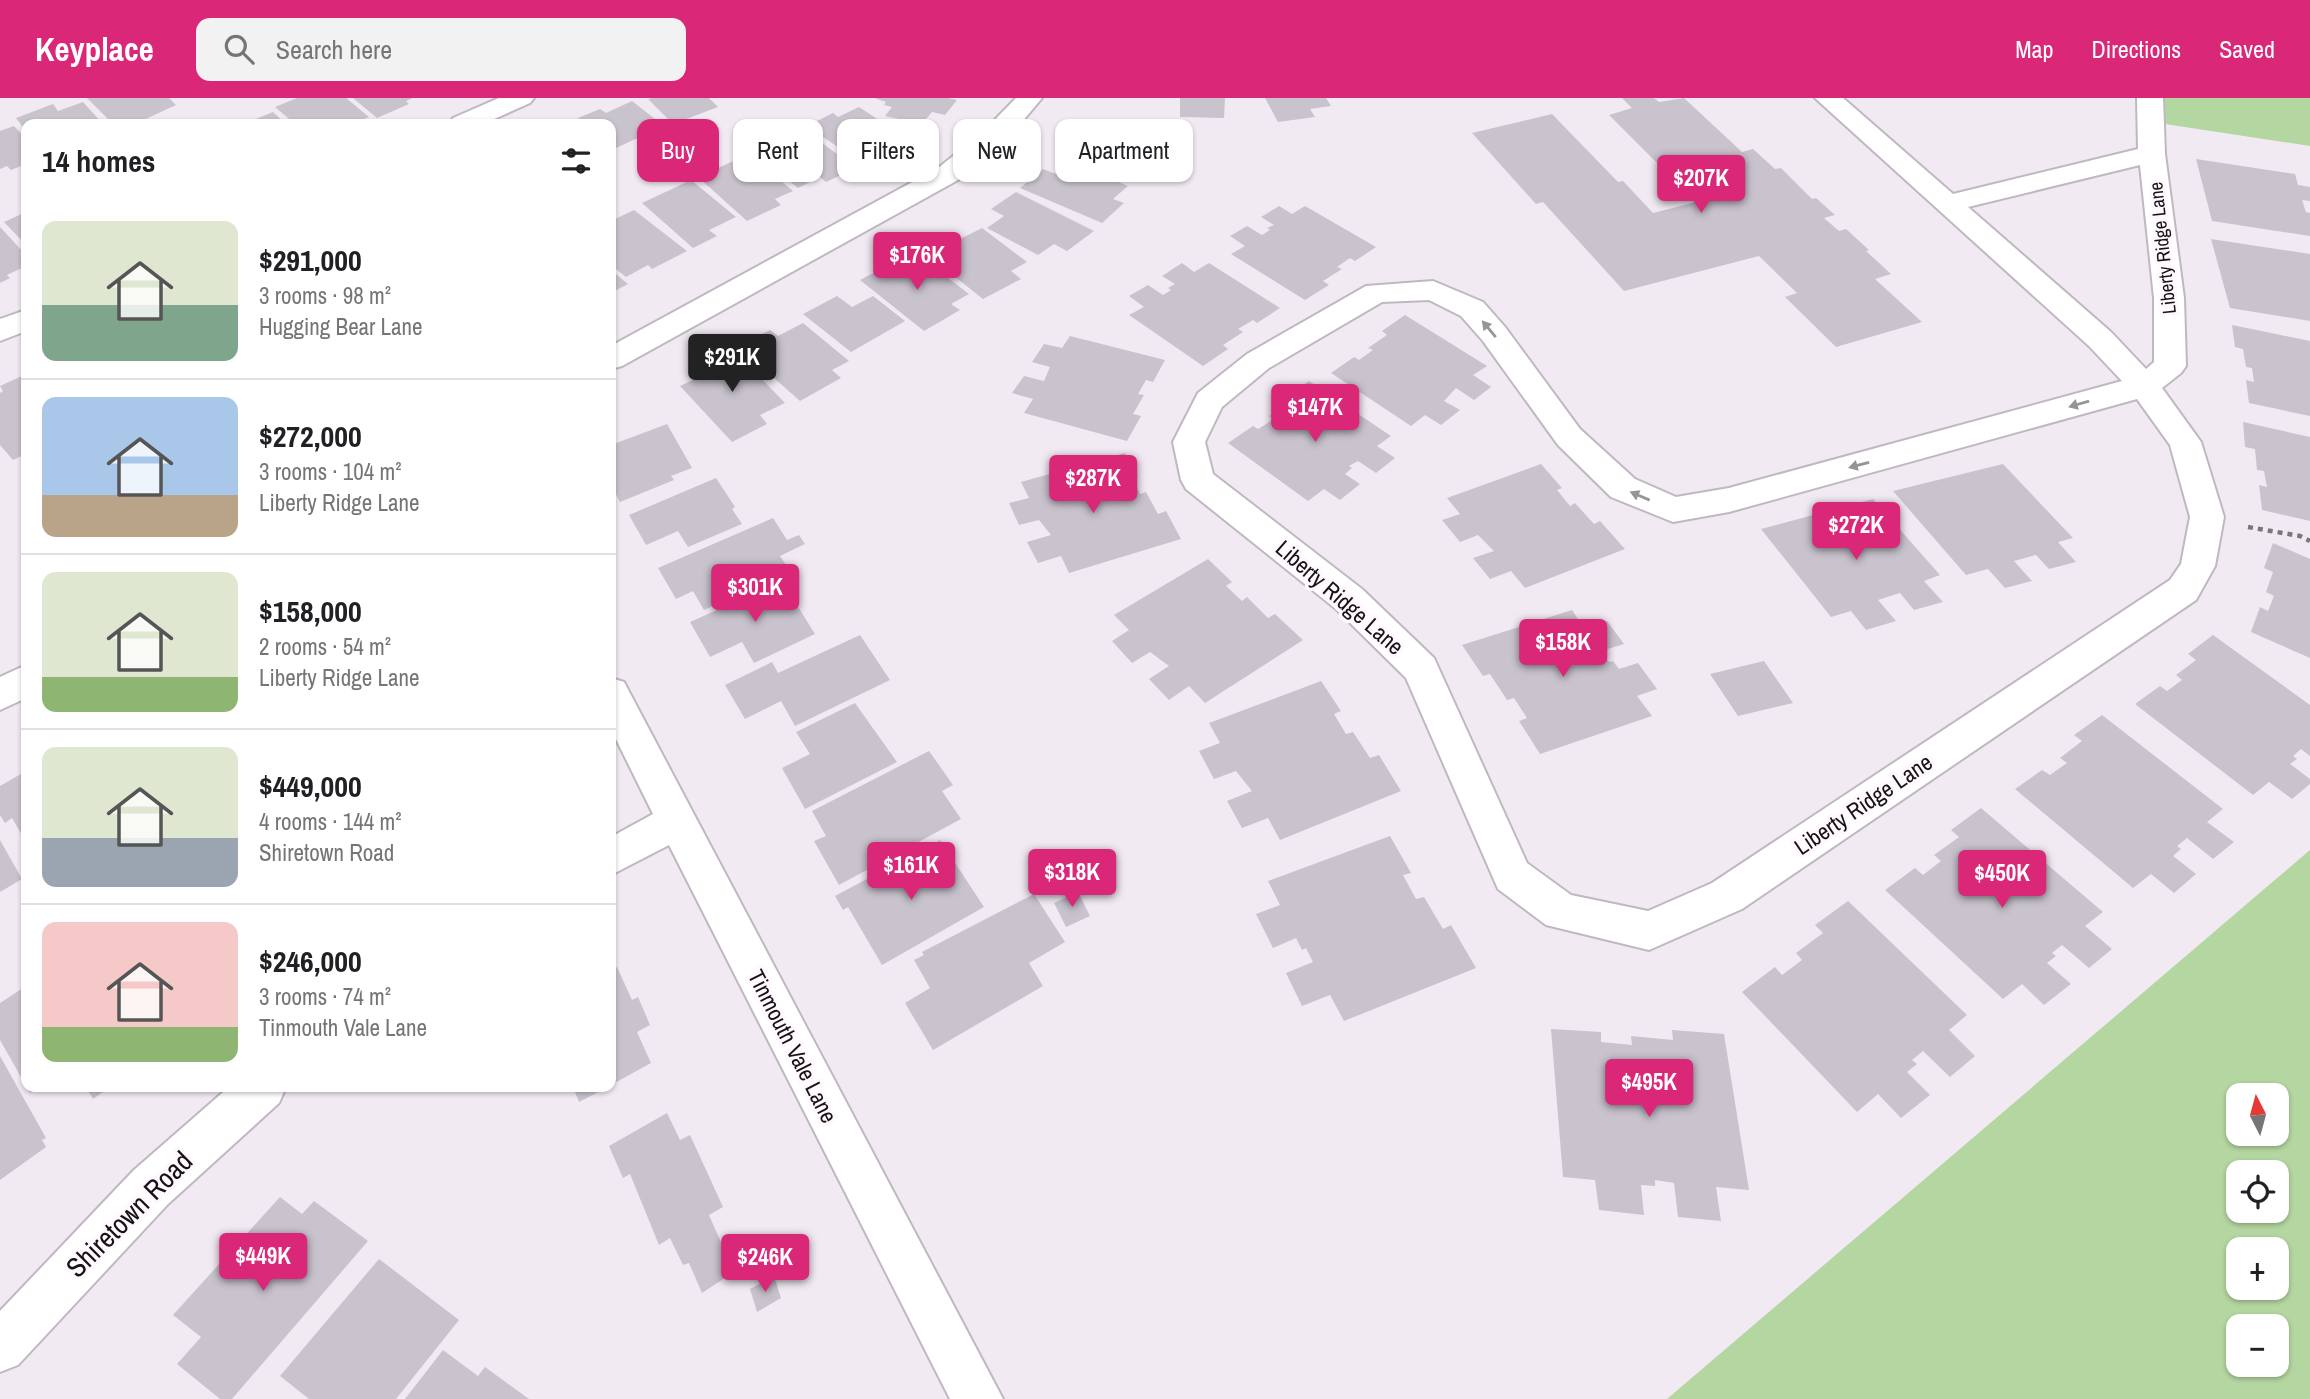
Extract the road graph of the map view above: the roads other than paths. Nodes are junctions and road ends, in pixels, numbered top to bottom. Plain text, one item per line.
1 (521, 98) edge
2 (1029, 98) edge
3 (1828, 98) edge
4 (2150, 98) edge
5 (474, 119) edge
6 (2152, 154) junction
7 (1947, 204) junction
8 (21, 322) edge
9 (0, 331) edge
10 (616, 356) edge
11 (2144, 386) junction
12 (21, 683) edge
13 (0, 695) edge
14 (616, 703) edge
15 (677, 821) junction
16 (616, 854) edge
17 (257, 1092) edge
18 (0, 1347) edge
19 (977, 1399) edge

1 - 5 street
2 - 10 street
3 - 7 street
4 - 6 street, Liberty Ridge Lane
6 - 7 street
6 - 11 street, Liberty Ridge Lane
7 - 11 street
8 - 9 street
11 -> 11 street, Liberty Ridge Lane
12 - 13 street
14 - 15 street, Tinmouth Vale Lane
15 - 16 street
15 - 19 street, Tinmouth Vale Lane
17 - 18 street, Shiretown Road

